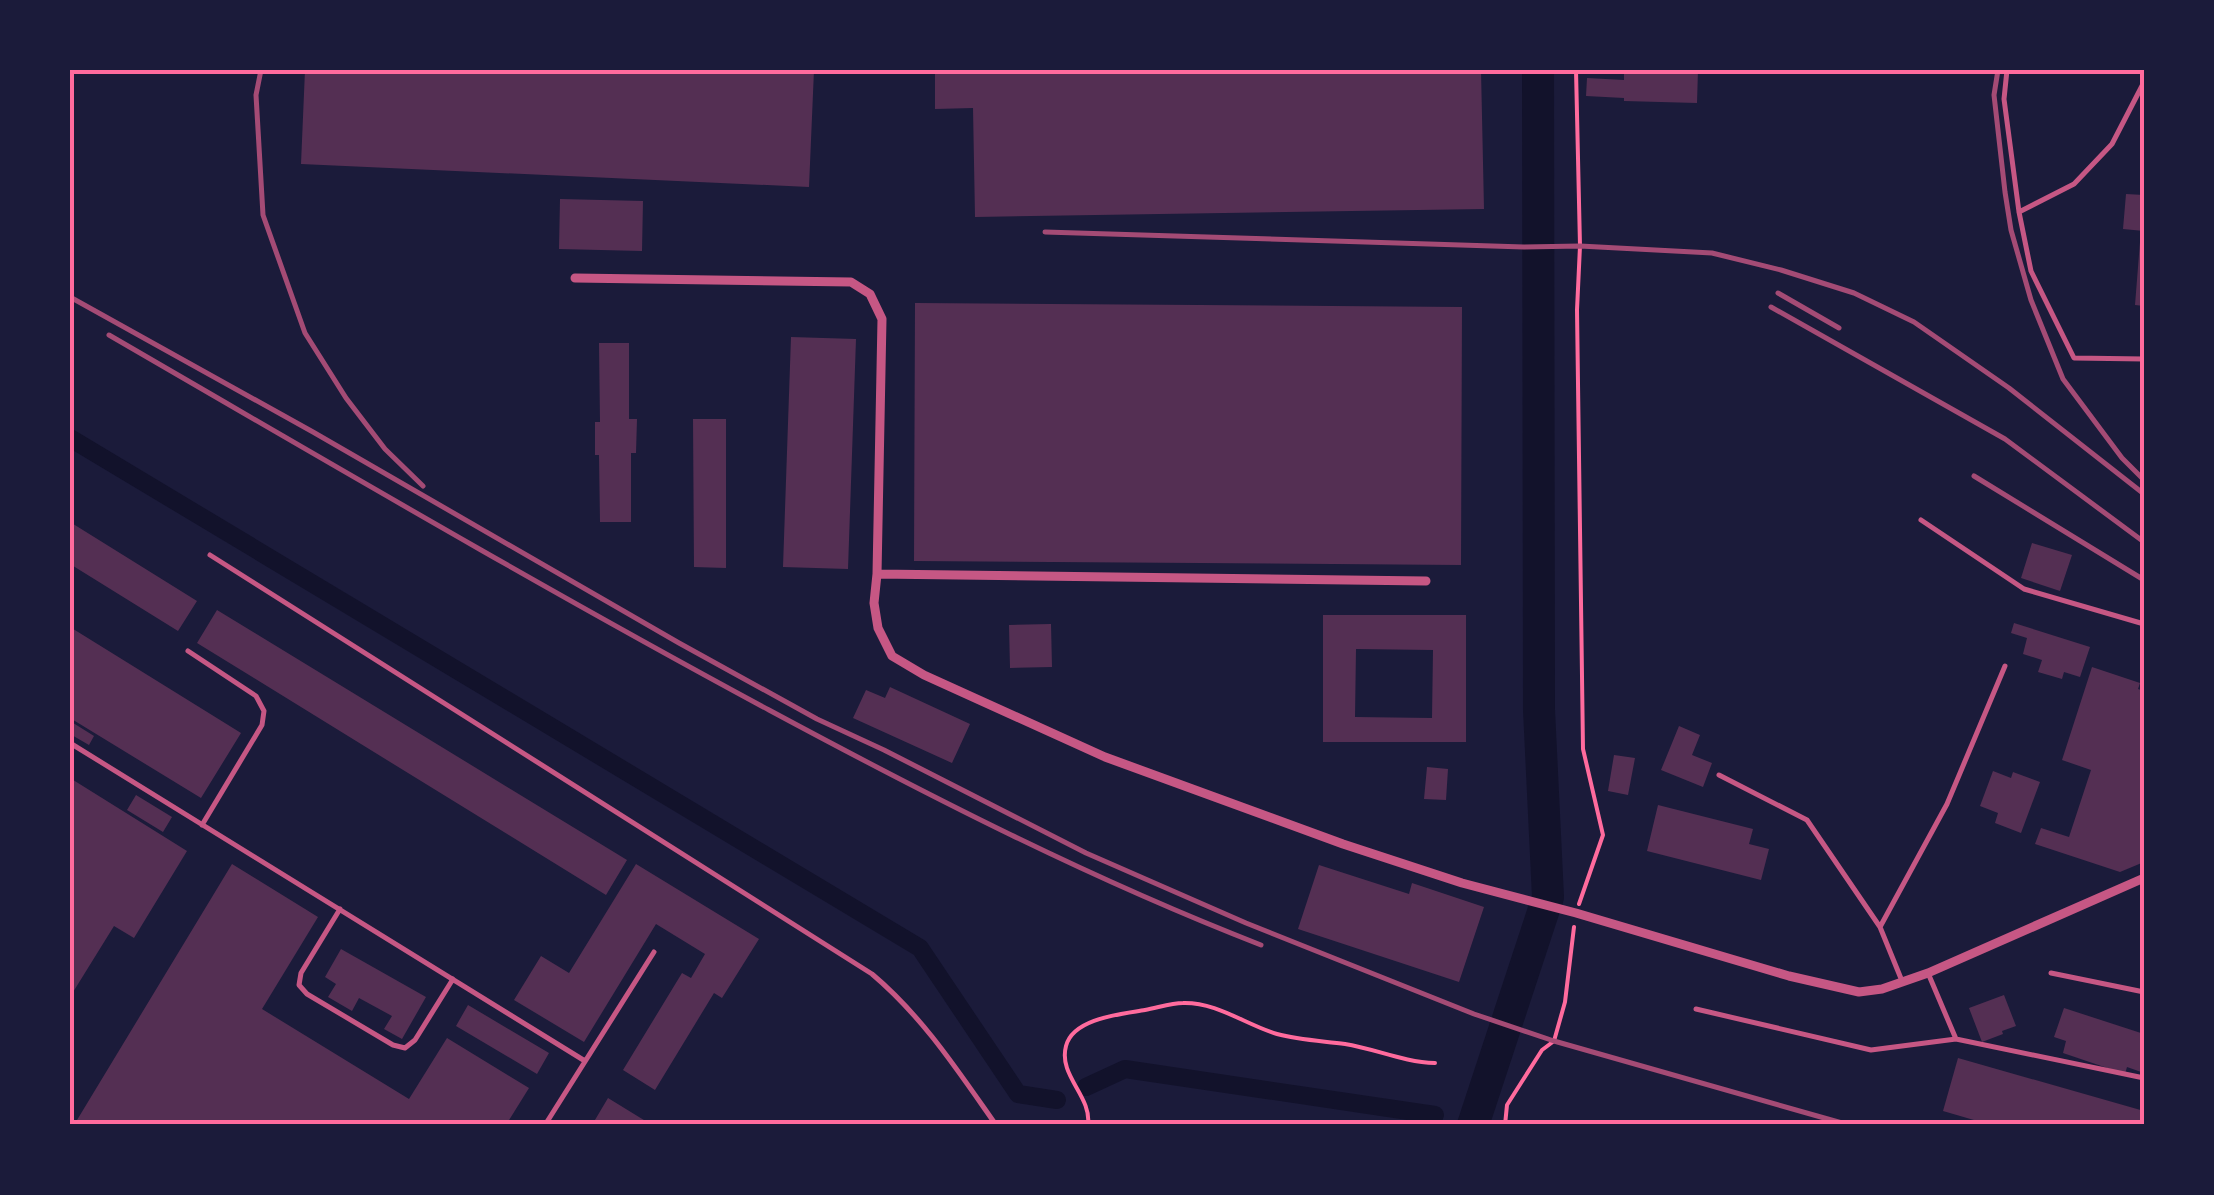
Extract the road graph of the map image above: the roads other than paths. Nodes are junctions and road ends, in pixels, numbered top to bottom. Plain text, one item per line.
1 (2007, 70) edge
2 (2144, 82) edge
3 (2019, 212) junction
4 (576, 278) dead end
5 (2144, 359) edge
6 (1920, 520) dead end
7 (210, 555) dead end
8 (877, 574) junction
9 (1426, 581) dead end
10 (2144, 624) edge
11 (188, 652) dead end
12 (2005, 666) dead end
13 (70, 743) edge
14 (1718, 775) dead end
15 (202, 825) junction
16 (2144, 878) edge
17 (340, 910) junction
18 (1880, 927) junction
19 (654, 952) dead end
20 (1928, 973) junction
21 (2051, 973) dead end
22 (453, 979) junction
23 (1903, 982) junction
24 (2144, 992) edge
25 (1696, 1008) dead end
26 (1956, 1039) junction
27 (585, 1060) junction
28 (2144, 1078) edge
29 (544, 1125) edge
30 (996, 1125) edge

1 - 3 lane
2 - 3 lane
3 - 5 lane
4 - 8 street
6 - 10 lane
7 - 30 lane
8 - 9 street
8 - 23 street
11 - 15 lane
12 - 18 lane
13 - 15 lane
14 - 18 lane
15 - 17 lane
16 - 20 street
17 - 22 lane
17 - 22 lane
18 - 23 lane
19 - 27 lane
20 - 23 street
20 - 26 lane
21 - 24 lane
22 - 27 lane
25 - 26 lane
26 - 28 lane
27 - 29 lane

